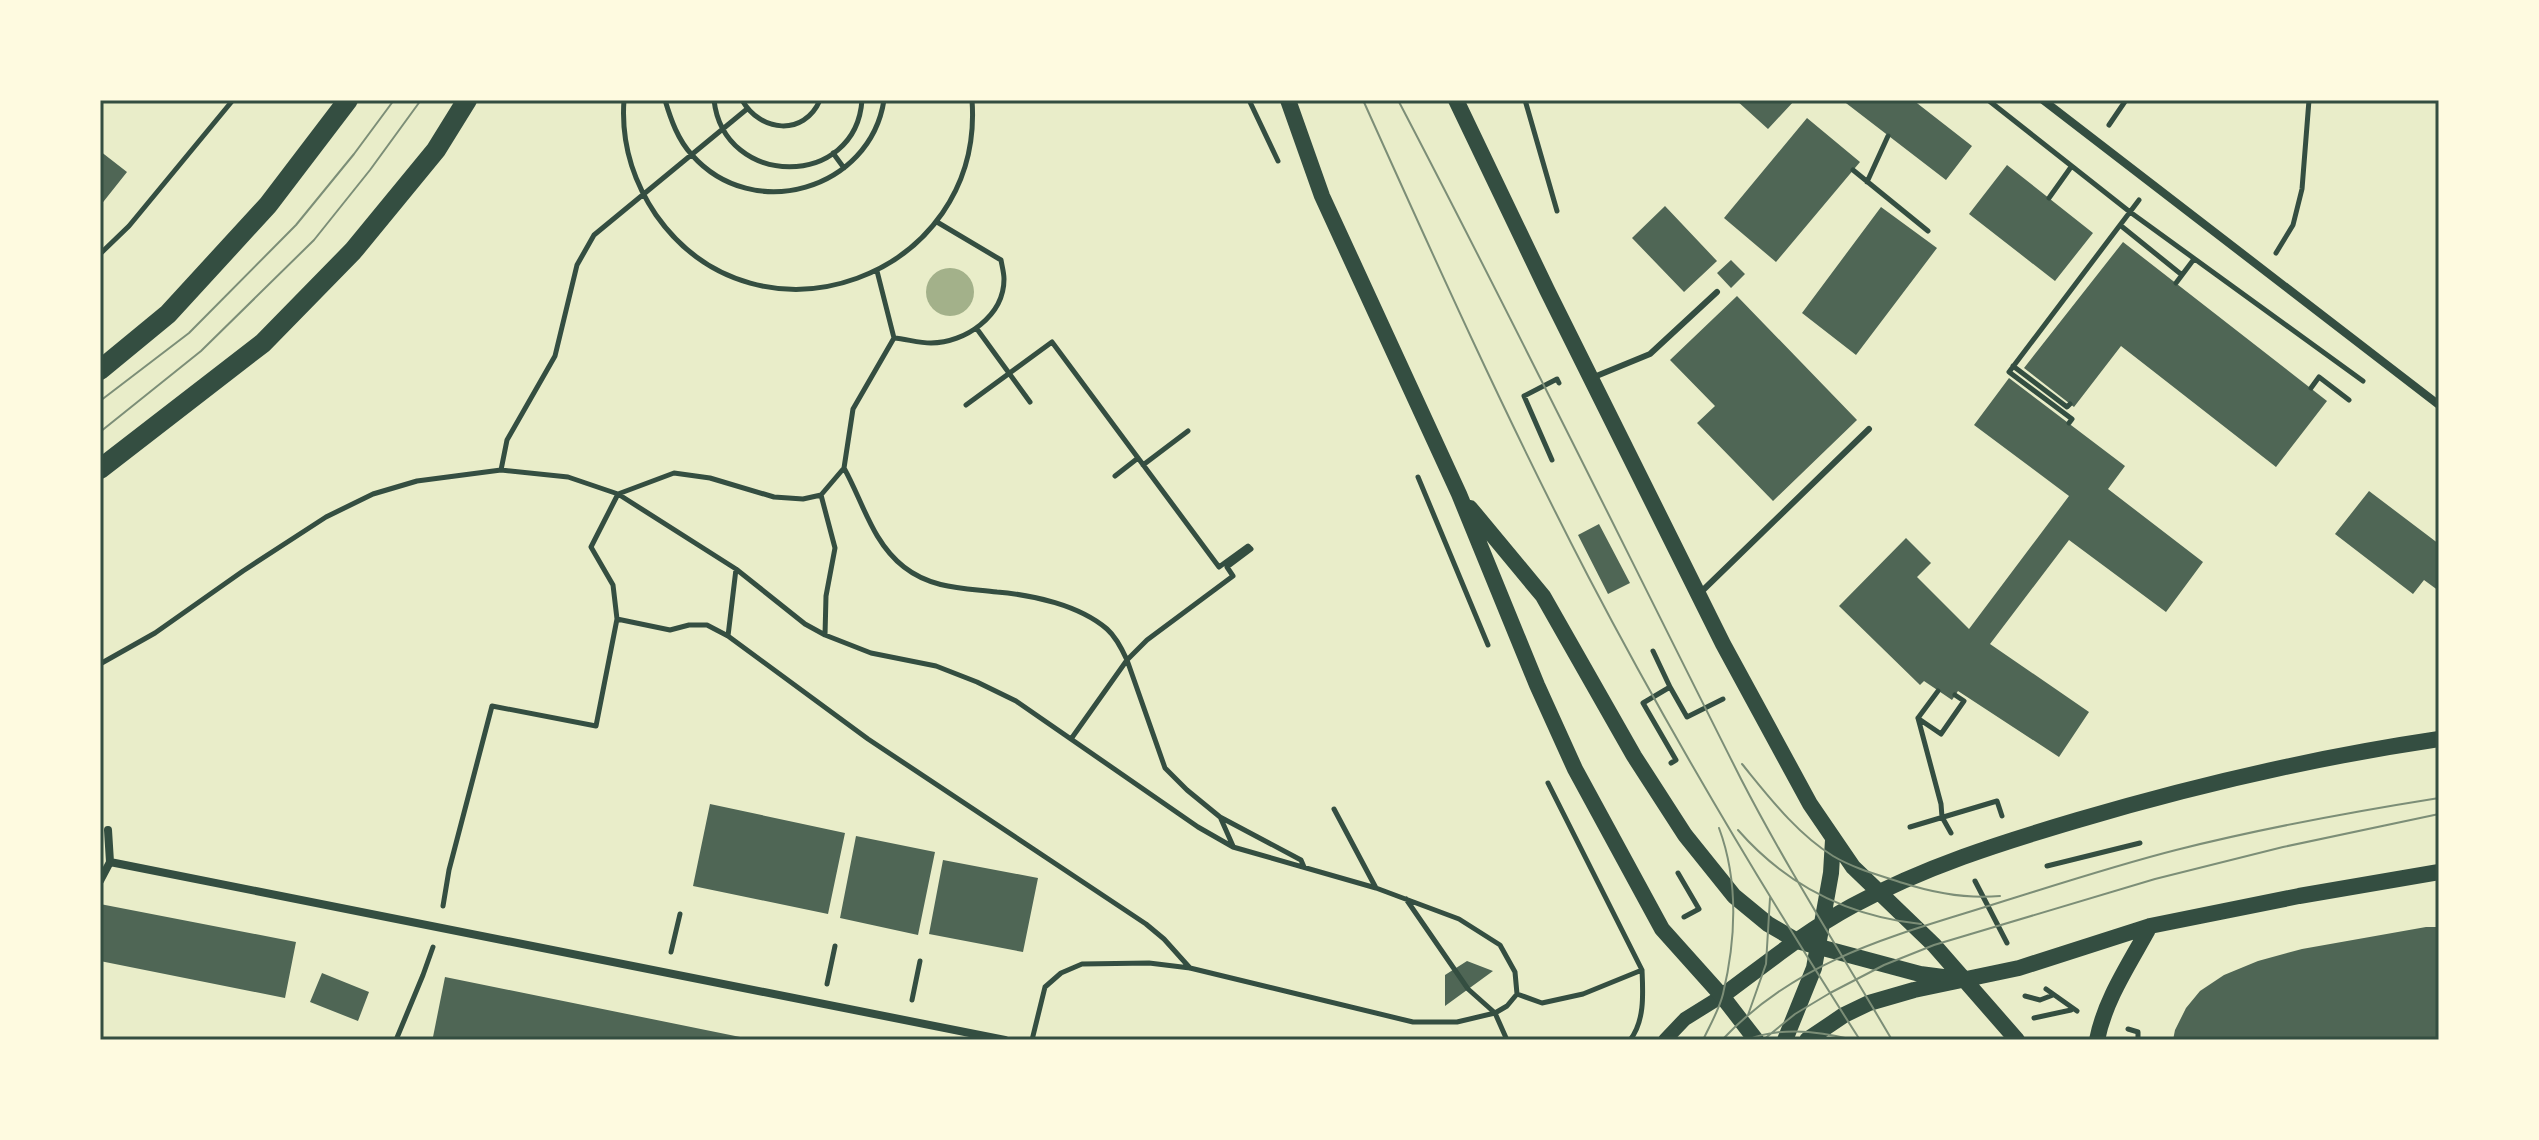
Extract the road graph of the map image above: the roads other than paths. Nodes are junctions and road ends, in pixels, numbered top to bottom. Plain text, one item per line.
1 (348, 100) edge
2 (467, 100) edge
3 (1288, 100) edge
4 (1456, 100) edge
5 (2043, 100) edge
6 (1717, 292) dead end
7 (100, 370) edge
8 (1592, 378) junction
9 (2439, 405) edge
10 (1869, 429) dead end
11 (100, 469) edge
12 (1459, 494) junction
13 (1698, 594) junction
14 (2439, 739) edge
15 (108, 830) dead end
16 (1833, 840) junction
17 (110, 862) junction
18 (2439, 872) edge
19 (100, 881) edge
20 (1879, 891) junction
21 (1822, 924) junction
22 (2150, 926) junction
23 (1797, 941) junction
24 (1818, 947) junction
25 (1966, 980) junction
26 (1722, 996) junction
27 (1005, 1040) edge
28 (1665, 1040) edge
29 (1756, 1040) edge
30 (1785, 1040) edge
31 (1807, 1040) edge
32 (2017, 1040) edge
33 (2097, 1040) edge

1 - 7 main road
2 - 11 main road
3 - 12 main road
4 - 8 main road
5 - 9 street
6 - 8 lane
8 - 13 main road
10 - 13 lane
12 - 23 main road
12 - 26 main road
13 - 16 main road
14 - 20 main road
15 - 17 street
16 - 20 main road
16 - 21 main road
17 - 19 street
17 - 27 street
18 - 22 main road
20 - 21 main road
20 - 25 main road
21 - 23 main road
21 - 24 main road
22 - 25 main road
22 - 33 main road
23 - 24 main road
23 - 26 main road
24 - 25 main road
24 - 30 main road
25 - 31 main road
25 - 32 main road
26 - 28 street
26 - 29 main road

